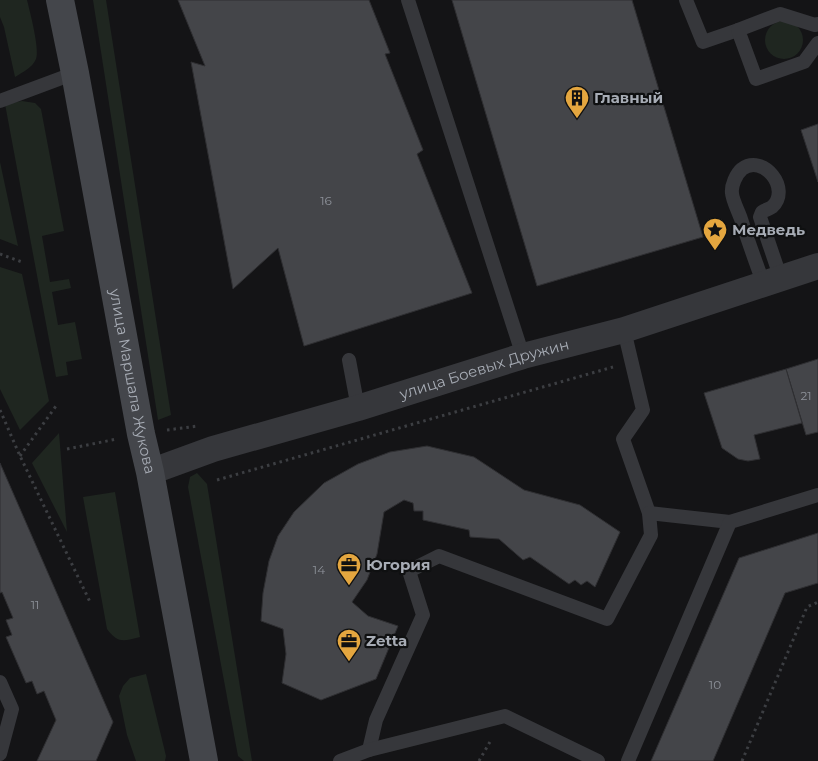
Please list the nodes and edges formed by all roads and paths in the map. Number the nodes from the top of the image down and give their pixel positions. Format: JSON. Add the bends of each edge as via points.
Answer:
{"nodes":[{"id":1,"x":60,"y":0,"type":"edge"},
{"id":2,"x":408,"y":0,"type":"edge"},
{"id":3,"x":686,"y":0,"type":"edge"},
{"id":4,"x":818,"y":24,"type":"edge"},
{"id":5,"x":738,"y":30,"type":"junction"},
{"id":6,"x":818,"y":42,"type":"edge"},
{"id":7,"x":75,"y":73,"type":"junction"},
{"id":8,"x":0,"y":101,"type":"edge"},
{"id":9,"x":0,"y":254,"type":"edge"},
{"id":10,"x":22,"y":262,"type":"dead end"},
{"id":11,"x":818,"y":266,"type":"edge"},
{"id":12,"x":772,"y":282,"type":"junction"},
{"id":13,"x":624,"y":330,"type":"junction"},
{"id":14,"x":523,"y":356,"type":"junction"},
{"id":15,"x":349,"y":360,"type":"dead end"},
{"id":16,"x":631,"y":362,"type":"junction"},
{"id":17,"x":56,"y":406,"type":"dead end"},
{"id":18,"x":358,"y":408,"type":"junction"},
{"id":19,"x":0,"y":410,"type":"edge"},
{"id":20,"x":20,"y":456,"type":"junction"},
{"id":21,"x":150,"y":472,"type":"junction"},
{"id":22,"x":218,"y":480,"type":"dead end"},
{"id":23,"x":818,"y":494,"type":"edge"},
{"id":24,"x":649,"y":513,"type":"junction"},
{"id":25,"x":730,"y":522,"type":"junction"},
{"id":26,"x":818,"y":602,"type":"edge"},
{"id":27,"x":91,"y":604,"type":"dead end"},
{"id":28,"x":0,"y":682,"type":"edge"},
{"id":29,"x":369,"y":750,"type":"junction"},
{"id":30,"x":0,"y":754,"type":"edge"},
{"id":31,"x":204,"y":761,"type":"edge"},
{"id":32,"x":340,"y":761,"type":"edge"},
{"id":33,"x":598,"y":761,"type":"edge"},
{"id":34,"x":628,"y":761,"type":"edge"},
{"id":35,"x":742,"y":761,"type":"edge"}],
"edges":[{"from":1,"to":7,"type":"street","name":"улица Маршала Жукова"},
{"from":2,"to":14,"type":"lane"},
{"from":3,"to":5,"type":"lane","via":[[703,42]]},
{"from":4,"to":5,"type":"lane","via":[[780,14]]},
{"from":5,"to":6,"type":"lane","via":[[756,79],[804,62]]},
{"from":7,"to":8,"type":"lane"},
{"from":7,"to":21,"type":"street","name":"улица Маршала Жукова"},
{"from":9,"to":10,"type":"path"},
{"from":11,"to":12,"type":"street","name":"улица Боевых Дружин"},
{"from":12,"to":12,"type":"lane","via":[[760,217],[776,202],[778,184],[772,174],[754,165],[743,168],[736,176],[732,194]]},
{"from":12,"to":13,"type":"street","name":"улица Боевых Дружин"},
{"from":13,"to":14,"type":"street","name":"улица Боевых Дружин"},
{"from":13,"to":16,"type":"lane"},
{"from":14,"to":18,"type":"street","name":"улица Боевых Дружин"},
{"from":15,"to":18,"type":"lane"},
{"from":16,"to":22,"type":"path"},
{"from":16,"to":24,"type":"lane","via":[[643,410],[623,439]]},
{"from":17,"to":20,"type":"path"},
{"from":18,"to":21,"type":"street","name":"улица Боевых Дружин","via":[[213,449]]},
{"from":19,"to":20,"type":"path"},
{"from":20,"to":27,"type":"path"},
{"from":21,"to":31,"type":"street","name":"улица Маршала Жукова"},
{"from":23,"to":25,"type":"lane"},
{"from":24,"to":25,"type":"lane"},
{"from":24,"to":29,"type":"lane","via":[[651,534],[607,619],[439,556],[409,571],[423,615],[376,720]]},
{"from":25,"to":34,"type":"lane"},
{"from":26,"to":35,"type":"path","via":[[807,607]]},
{"from":28,"to":30,"type":"lane","via":[[12,710]]},
{"from":29,"to":32,"type":"lane"},
{"from":29,"to":33,"type":"lane","via":[[505,716]]}]}
